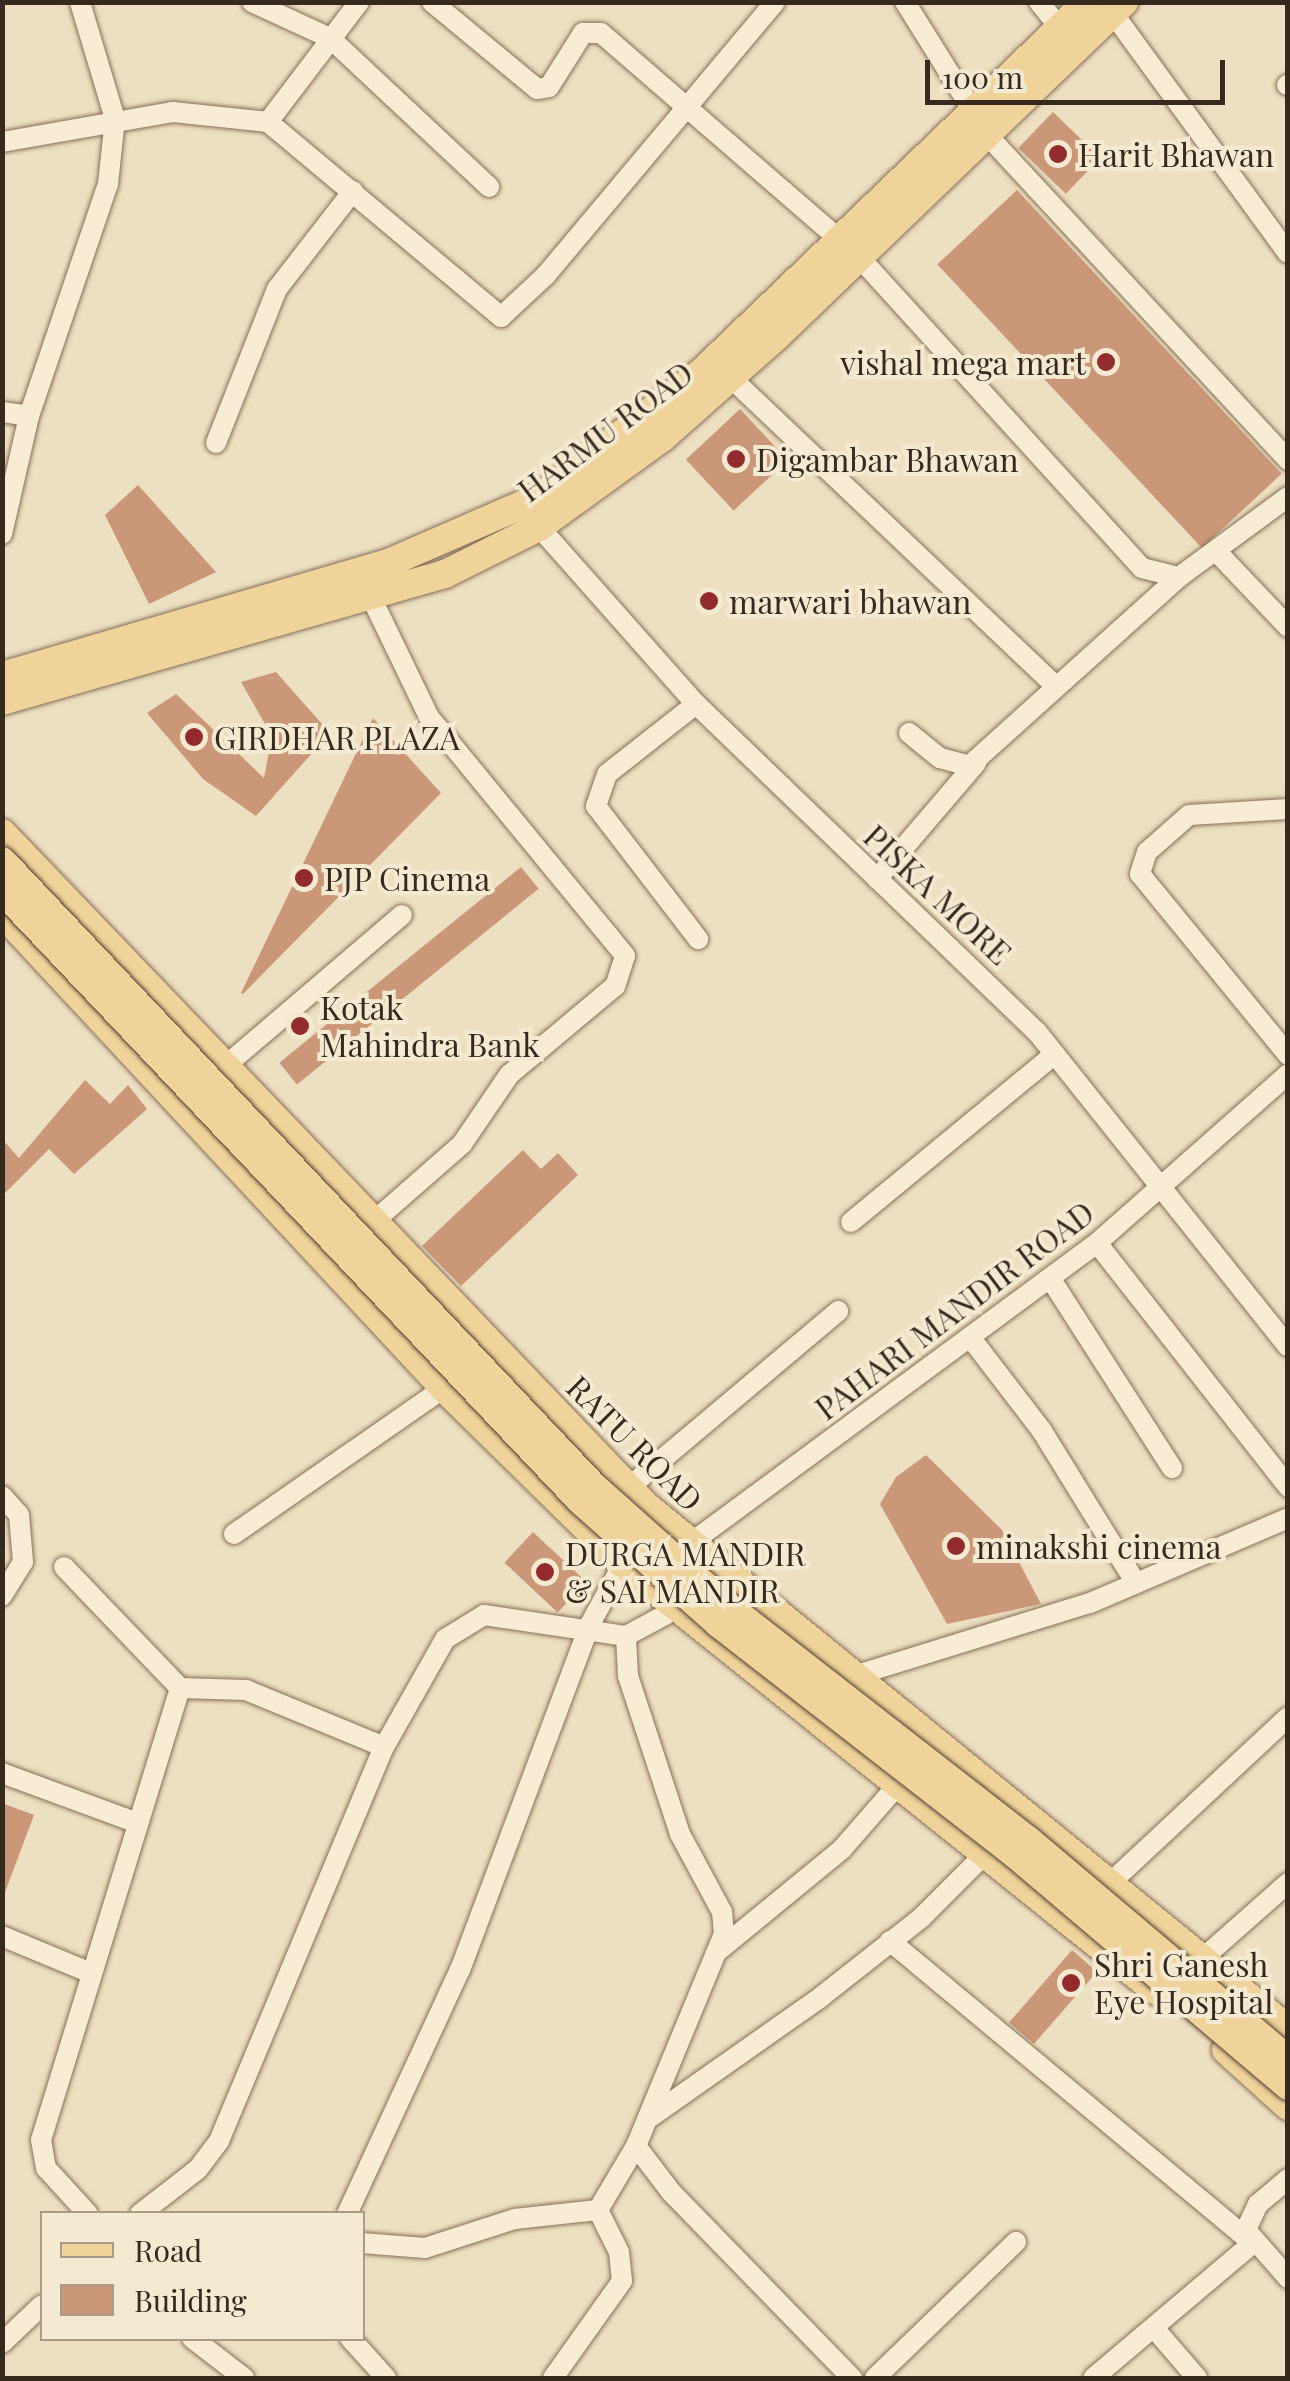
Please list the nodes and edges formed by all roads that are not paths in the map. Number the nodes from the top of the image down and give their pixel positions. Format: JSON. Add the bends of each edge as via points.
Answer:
{"nodes":[{"id":1,"x":80,"y":2,"type":"edge"},
{"id":2,"x":252,"y":2,"type":"edge"},
{"id":3,"x":359,"y":2,"type":"edge"},
{"id":4,"x":432,"y":2,"type":"edge"},
{"id":5,"x":775,"y":2,"type":"edge"},
{"id":6,"x":905,"y":2,"type":"edge"},
{"id":7,"x":1039,"y":2,"type":"edge"},
{"id":8,"x":1107,"y":6,"type":"edge"},
{"id":9,"x":1060,"y":28,"type":"junction"},
{"id":10,"x":330,"y":38,"type":"junction"},
{"id":11,"x":685,"y":104,"type":"junction"},
{"id":12,"x":115,"y":120,"type":"junction"},
{"id":13,"x":268,"y":122,"type":"junction"},
{"id":14,"x":982,"y":125,"type":"junction"},
{"id":15,"x":2,"y":142,"type":"edge"},
{"id":16,"x":489,"y":187,"type":"dead end"},
{"id":17,"x":353,"y":191,"type":"junction"},
{"id":18,"x":850,"y":249,"type":"junction"},
{"id":19,"x":1288,"y":253,"type":"edge"},
{"id":20,"x":731,"y":378,"type":"junction"},
{"id":21,"x":2,"y":412,"type":"edge"},
{"id":22,"x":30,"y":416,"type":"junction"},
{"id":23,"x":216,"y":443,"type":"dead end"},
{"id":24,"x":1288,"y":460,"type":"edge"},
{"id":25,"x":1288,"y":497,"type":"edge"},
{"id":26,"x":531,"y":516,"type":"junction"},
{"id":27,"x":2,"y":534,"type":"edge"},
{"id":28,"x":1216,"y":551,"type":"junction"},
{"id":29,"x":1178,"y":577,"type":"junction"},
{"id":30,"x":371,"y":597,"type":"junction"},
{"id":31,"x":1288,"y":628,"type":"edge"},
{"id":32,"x":2,"y":676,"type":"edge"},
{"id":33,"x":1056,"y":686,"type":"junction"},
{"id":34,"x":2,"y":702,"type":"edge"},
{"id":35,"x":696,"y":704,"type":"junction"},
{"id":36,"x":909,"y":734,"type":"dead end"},
{"id":37,"x":979,"y":759,"type":"junction"},
{"id":38,"x":1288,"y":808,"type":"edge"},
{"id":39,"x":2,"y":833,"type":"edge"},
{"id":40,"x":2,"y":861,"type":"edge"},
{"id":41,"x":877,"y":879,"type":"junction"},
{"id":42,"x":2,"y":890,"type":"edge"},
{"id":43,"x":2,"y":913,"type":"edge"},
{"id":44,"x":402,"y":914,"type":"dead end"},
{"id":45,"x":698,"y":939,"type":"dead end"},
{"id":46,"x":1056,"y":1054,"type":"junction"},
{"id":47,"x":1288,"y":1055,"type":"edge"},
{"id":48,"x":224,"y":1067,"type":"junction"},
{"id":49,"x":1288,"y":1074,"type":"edge"},
{"id":50,"x":1164,"y":1188,"type":"junction"},
{"id":51,"x":374,"y":1221,"type":"junction"},
{"id":52,"x":851,"y":1222,"type":"dead end"},
{"id":53,"x":1097,"y":1243,"type":"junction"},
{"id":54,"x":1050,"y":1278,"type":"junction"},
{"id":55,"x":838,"y":1311,"type":"dead end"},
{"id":56,"x":970,"y":1336,"type":"junction"},
{"id":57,"x":1288,"y":1346,"type":"edge"},
{"id":58,"x":444,"y":1388,"type":"junction"},
{"id":59,"x":1172,"y":1468,"type":"dead end"},
{"id":60,"x":628,"y":1486,"type":"junction"},
{"id":61,"x":1288,"y":1488,"type":"edge"},
{"id":62,"x":2,"y":1496,"type":"edge"},
{"id":63,"x":1288,"y":1518,"type":"edge"},
{"id":64,"x":589,"y":1529,"type":"junction"},
{"id":65,"x":234,"y":1534,"type":"dead end"},
{"id":66,"x":687,"y":1544,"type":"junction"},
{"id":67,"x":623,"y":1564,"type":"junction"},
{"id":68,"x":64,"y":1566,"type":"dead end"},
{"id":69,"x":1136,"y":1583,"type":"junction"},
{"id":70,"x":648,"y":1584,"type":"junction"},
{"id":71,"x":2,"y":1596,"type":"edge"},
{"id":72,"x":678,"y":1608,"type":"junction"},
{"id":73,"x":589,"y":1626,"type":"junction"},
{"id":74,"x":626,"y":1636,"type":"junction"},
{"id":75,"x":847,"y":1678,"type":"junction"},
{"id":76,"x":180,"y":1688,"type":"junction"},
{"id":77,"x":794,"y":1704,"type":"junction"},
{"id":78,"x":1288,"y":1717,"type":"edge"},
{"id":79,"x":384,"y":1747,"type":"junction"},
{"id":80,"x":2,"y":1772,"type":"edge"},
{"id":81,"x":897,"y":1786,"type":"junction"},
{"id":82,"x":138,"y":1824,"type":"junction"},
{"id":83,"x":984,"y":1855,"type":"junction"},
{"id":84,"x":1288,"y":1883,"type":"edge"},
{"id":85,"x":1108,"y":1885,"type":"junction"},
{"id":86,"x":2,"y":1936,"type":"edge"},
{"id":87,"x":890,"y":1941,"type":"junction"},
{"id":88,"x":717,"y":1953,"type":"junction"},
{"id":89,"x":1202,"y":1959,"type":"junction"},
{"id":90,"x":91,"y":1973,"type":"junction"},
{"id":91,"x":1288,"y":2029,"type":"edge"},
{"id":92,"x":1288,"y":2060,"type":"edge"},
{"id":93,"x":1288,"y":2086,"type":"edge"},
{"id":94,"x":1288,"y":2106,"type":"edge"},
{"id":95,"x":647,"y":2119,"type":"junction"},
{"id":96,"x":636,"y":2146,"type":"junction"},
{"id":97,"x":1288,"y":2180,"type":"edge"},
{"id":98,"x":598,"y":2210,"type":"junction"},
{"id":99,"x":85,"y":2211,"type":"edge"},
{"id":100,"x":148,"y":2211,"type":"edge"},
{"id":101,"x":348,"y":2211,"type":"edge"},
{"id":102,"x":1016,"y":2242,"type":"dead end"},
{"id":103,"x":365,"y":2243,"type":"edge"},
{"id":104,"x":1254,"y":2243,"type":"junction"},
{"id":105,"x":1288,"y":2278,"type":"edge"},
{"id":106,"x":40,"y":2306,"type":"edge"},
{"id":107,"x":1154,"y":2328,"type":"junction"},
{"id":108,"x":196,"y":2341,"type":"edge"},
{"id":109,"x":353,"y":2341,"type":"edge"},
{"id":110,"x":2,"y":2343,"type":"edge"},
{"id":111,"x":244,"y":2378,"type":"edge"},
{"id":112,"x":386,"y":2378,"type":"edge"},
{"id":113,"x":552,"y":2378,"type":"edge"},
{"id":114,"x":851,"y":2378,"type":"edge"},
{"id":115,"x":875,"y":2378,"type":"edge"},
{"id":116,"x":1093,"y":2378,"type":"edge"},
{"id":117,"x":1197,"y":2378,"type":"edge"}],
"edges":[{"from":1,"to":12,"type":"street"},
{"from":2,"to":10,"type":"street"},
{"from":3,"to":10,"type":"street"},
{"from":4,"to":11,"type":"street","via":[[536,88],[549,86],[591,30]]},
{"from":5,"to":11,"type":"street"},
{"from":6,"to":14,"type":"street"},
{"from":7,"to":9,"type":"street"},
{"from":8,"to":9,"type":"main road","name":"HARMU ROAD"},
{"from":8,"to":14,"type":"main road","name":"HARMU ROAD"},
{"from":8,"to":19,"type":"street"},
{"from":9,"to":14,"type":"main road","name":"HARMU ROAD"},
{"from":10,"to":13,"type":"street"},
{"from":10,"to":16,"type":"street"},
{"from":11,"to":17,"type":"street","via":[[546,275],[501,317]]},
{"from":11,"to":18,"type":"street"},
{"from":12,"to":13,"type":"street","via":[[225,112]]},
{"from":12,"to":15,"type":"street"},
{"from":12,"to":22,"type":"street","via":[[108,184]]},
{"from":13,"to":17,"type":"street"},
{"from":14,"to":18,"type":"main road","name":"HARMU ROAD"},
{"from":14,"to":24,"type":"street"},
{"from":17,"to":23,"type":"street","via":[[277,289]]},
{"from":18,"to":20,"type":"main road","name":"HARMU ROAD"},
{"from":18,"to":26,"type":"main road","name":"HARMU ROAD"},
{"from":18,"to":29,"type":"street","via":[[1120,548],[1154,575]]},
{"from":20,"to":26,"type":"main road","name":"HARMU ROAD"},
{"from":20,"to":33,"type":"street"},
{"from":21,"to":22,"type":"street"},
{"from":22,"to":27,"type":"street"},
{"from":25,"to":28,"type":"street"},
{"from":26,"to":30,"type":"main road","name":"HARMU ROAD","via":[[445,574]]},
{"from":26,"to":32,"type":"main road","name":"HARMU ROAD"},
{"from":26,"to":35,"type":"street","name":"PISKA MORE"},
{"from":28,"to":29,"type":"street"},
{"from":28,"to":31,"type":"street"},
{"from":29,"to":33,"type":"street"},
{"from":30,"to":34,"type":"main road","name":"HARMU ROAD"},
{"from":30,"to":51,"type":"street","via":[[429,717],[625,956],[615,986],[509,1075],[462,1144]]},
{"from":33,"to":37,"type":"street"},
{"from":35,"to":41,"type":"street","name":"PISKA MORE"},
{"from":35,"to":45,"type":"street","via":[[607,774],[596,806]]},
{"from":36,"to":37,"type":"street","via":[[958,767]]},
{"from":37,"to":41,"type":"street"},
{"from":38,"to":47,"type":"street","via":[[1188,815],[1146,852],[1140,874]]},
{"from":39,"to":48,"type":"main road","name":"RATU ROAD"},
{"from":40,"to":92,"type":"main road","bridge":true,"via":[[593,1486],[731,1609],[1028,1840]]},
{"from":41,"to":46,"type":"street","name":"PISKA MORE"},
{"from":42,"to":93,"type":"main road","bridge":true,"via":[[580,1500],[718,1623],[1031,1867]]},
{"from":43,"to":58,"type":"main road"},
{"from":44,"to":48,"type":"street"},
{"from":46,"to":50,"type":"street","name":"PISKA MORE"},
{"from":46,"to":52,"type":"street"},
{"from":48,"to":51,"type":"main road","name":"RATU ROAD"},
{"from":49,"to":50,"type":"street","name":"PAHARI MANDIR ROAD"},
{"from":50,"to":53,"type":"street","name":"PAHARI MANDIR ROAD"},
{"from":50,"to":57,"type":"street","name":"PISKA MORE"},
{"from":51,"to":60,"type":"main road","name":"RATU ROAD"},
{"from":53,"to":54,"type":"street","name":"PAHARI MANDIR ROAD"},
{"from":53,"to":61,"type":"street"},
{"from":54,"to":56,"type":"street","name":"PAHARI MANDIR ROAD"},
{"from":54,"to":59,"type":"street"},
{"from":55,"to":60,"type":"street"},
{"from":56,"to":66,"type":"street","name":"PAHARI MANDIR ROAD"},
{"from":56,"to":69,"type":"street","via":[[1042,1431]]},
{"from":58,"to":64,"type":"main road"},
{"from":58,"to":65,"type":"street"},
{"from":60,"to":64,"type":"street"},
{"from":60,"to":66,"type":"main road","name":"RATU ROAD"},
{"from":62,"to":71,"type":"street","via":[[19,1516],[23,1562]]},
{"from":63,"to":69,"type":"street"},
{"from":64,"to":67,"type":"main road"},
{"from":66,"to":70,"type":"street","name":"PAHARI MANDIR ROAD"},
{"from":66,"to":75,"type":"main road","name":"RATU ROAD"},
{"from":67,"to":70,"type":"main road"},
{"from":67,"to":73,"type":"street"},
{"from":68,"to":76,"type":"street"},
{"from":69,"to":75,"type":"street"},
{"from":70,"to":72,"type":"main road"},
{"from":72,"to":74,"type":"street"},
{"from":72,"to":77,"type":"main road"},
{"from":73,"to":74,"type":"street"},
{"from":73,"to":79,"type":"street","via":[[484,1615],[465,1620],[424,1667]]},
{"from":73,"to":101,"type":"street","via":[[460,1970]]},
{"from":74,"to":88,"type":"street","via":[[628,1676],[680,1834],[722,1912]]},
{"from":75,"to":77,"type":"street"},
{"from":75,"to":85,"type":"main road","name":"RATU ROAD"},
{"from":76,"to":79,"type":"street","via":[[246,1690]]},
{"from":76,"to":82,"type":"street"},
{"from":77,"to":81,"type":"main road"},
{"from":78,"to":85,"type":"street"},
{"from":79,"to":100,"type":"street","via":[[219,2141]]},
{"from":80,"to":82,"type":"street"},
{"from":81,"to":83,"type":"main road"},
{"from":81,"to":88,"type":"street","via":[[842,1849]]},
{"from":82,"to":90,"type":"street"},
{"from":83,"to":87,"type":"street"},
{"from":83,"to":94,"type":"main road"},
{"from":84,"to":89,"type":"street"},
{"from":85,"to":89,"type":"main road","name":"RATU ROAD"},
{"from":86,"to":90,"type":"street"},
{"from":87,"to":95,"type":"street"},
{"from":87,"to":104,"type":"street"},
{"from":88,"to":95,"type":"street"},
{"from":89,"to":91,"type":"main road","name":"RATU ROAD"},
{"from":90,"to":99,"type":"street","via":[[41,2140],[46,2168]]},
{"from":95,"to":96,"type":"street"},
{"from":96,"to":98,"type":"street"},
{"from":96,"to":114,"type":"street","via":[[671,2192]]},
{"from":97,"to":104,"type":"street","via":[[1248,2218]]},
{"from":98,"to":103,"type":"street","via":[[515,2219],[425,2248]]},
{"from":98,"to":113,"type":"street","via":[[619,2252],[622,2281]]},
{"from":102,"to":115,"type":"street"},
{"from":104,"to":105,"type":"street"},
{"from":104,"to":107,"type":"street"},
{"from":106,"to":110,"type":"street"},
{"from":107,"to":116,"type":"street"},
{"from":107,"to":117,"type":"street"},
{"from":108,"to":111,"type":"street"},
{"from":109,"to":112,"type":"street"}]}
